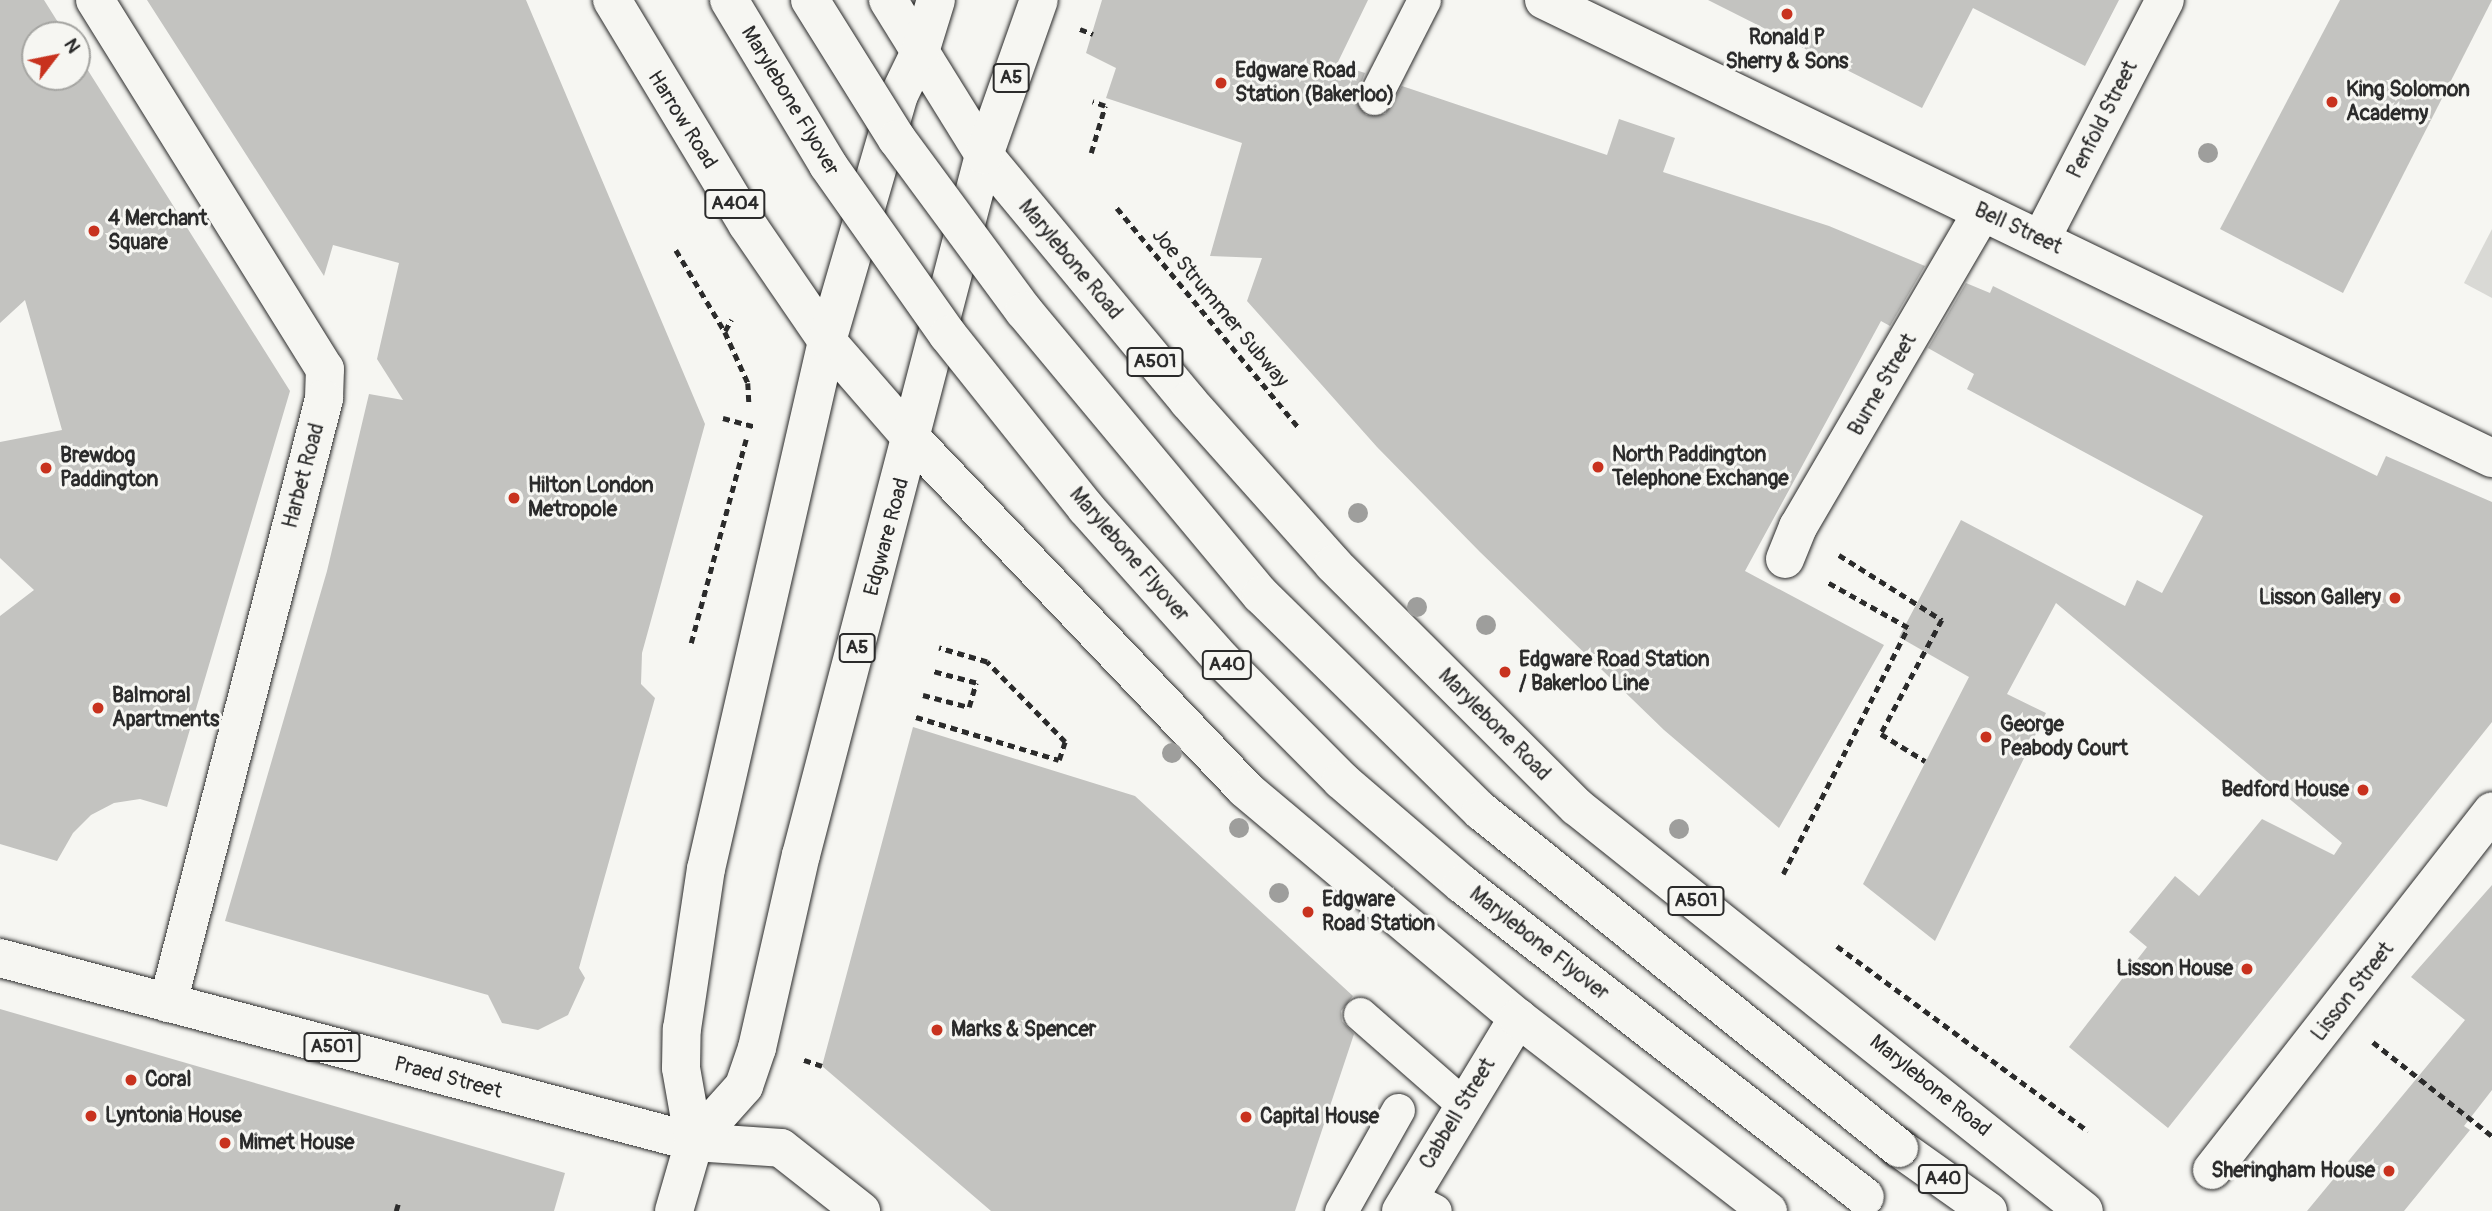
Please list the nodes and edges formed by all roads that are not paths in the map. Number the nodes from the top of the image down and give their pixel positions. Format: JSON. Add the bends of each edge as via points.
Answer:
{"nodes":[{"id":1,"x":95,"y":0,"type":"edge"},
{"id":2,"x":612,"y":0,"type":"edge"},
{"id":3,"x":729,"y":0,"type":"edge"},
{"id":4,"x":810,"y":0,"type":"edge"},
{"id":5,"x":888,"y":0,"type":"edge"},
{"id":6,"x":936,"y":0,"type":"edge"},
{"id":7,"x":1039,"y":0,"type":"edge"},
{"id":8,"x":1424,"y":0,"type":"edge"},
{"id":9,"x":2165,"y":0,"type":"edge"},
{"id":10,"x":1553,"y":2,"type":"edge"},
{"id":11,"x":920,"y":52,"type":"junction"},
{"id":12,"x":1374,"y":98,"type":"dead end"},
{"id":13,"x":984,"y":155,"type":"junction"},
{"id":14,"x":1982,"y":212,"type":"junction"},
{"id":15,"x":2041,"y":239,"type":"junction"},
{"id":16,"x":827,"y":341,"type":"junction"},
{"id":17,"x":913,"y":440,"type":"junction"},
{"id":18,"x":2492,"y":458,"type":"edge"},
{"id":19,"x":1791,"y":543,"type":"road end"},
{"id":20,"x":2492,"y":812,"type":"edge"},
{"id":21,"x":0,"y":958,"type":"edge"},
{"id":22,"x":167,"y":1003,"type":"junction"},
{"id":23,"x":1360,"y":1014,"type":"dead end"},
{"id":24,"x":1518,"y":1018,"type":"junction"},
{"id":25,"x":1464,"y":1105,"type":"junction"},
{"id":26,"x":1398,"y":1110,"type":"dead end"},
{"id":27,"x":694,"y":1142,"type":"junction"},
{"id":28,"x":2212,"y":1170,"type":"dead end"},
{"id":29,"x":1874,"y":1204,"type":"edge"},
{"id":30,"x":1414,"y":1206,"type":"edge"},
{"id":31,"x":674,"y":1211,"type":"edge"},
{"id":32,"x":862,"y":1211,"type":"edge"},
{"id":33,"x":1341,"y":1211,"type":"edge"},
{"id":34,"x":1768,"y":1211,"type":"edge"},
{"id":35,"x":1988,"y":1211,"type":"edge"},
{"id":36,"x":2084,"y":1211,"type":"edge"}],
"edges":[{"from":1,"to":22,"type":"main road","name":"Harbet Road","via":[[325,369],[324,399]]},
{"from":2,"to":16,"type":"main road","name":"Harrow Road","number":"A404","via":[[747,224]]},
{"from":3,"to":29,"type":"main road","name":"Marylebone Flyover","number":"A40","bridge":true,"via":[[828,165],[948,335],[1086,508],[1223,661],[1341,780],[1462,884]]},
{"from":4,"to":35,"type":"main road","number":"A40","bridge":true,"via":[[897,139],[1024,311],[1261,595],[1481,811],[1899,1148]]},
{"from":5,"to":11,"type":"main road"},
{"from":6,"to":11,"type":"main road","name":"Edgware Road","number":"A5"},
{"from":7,"to":13,"type":"main road","name":"Edgware Road","number":"A5"},
{"from":8,"to":12,"type":"lane"},
{"from":9,"to":15,"type":"main road","name":"Penfold Street"},
{"from":10,"to":14,"type":"main road","name":"Bell Street"},
{"from":11,"to":13,"type":"main road"},
{"from":11,"to":16,"type":"main road","name":"Edgware Road","number":"A5","via":[[899,95]]},
{"from":13,"to":17,"type":"main road","name":"Edgware Road","number":"A5"},
{"from":13,"to":36,"type":"main road","name":"Marylebone Road","number":"A501","via":[[1188,401],[1333,564],[1577,807]]},
{"from":14,"to":15,"type":"main road","name":"Bell Street"},
{"from":14,"to":19,"type":"main road","name":"Burne Street"},
{"from":15,"to":18,"type":"main road","name":"Bell Street"},
{"from":16,"to":17,"type":"main road"},
{"from":16,"to":27,"type":"main road","name":"Edgware Road","number":"A5","via":[[706,869],[682,1029],[681,1068]]},
{"from":17,"to":24,"type":"main road","via":[[1245,789]]},
{"from":17,"to":27,"type":"main road","name":"Edgware Road","number":"A5","via":[[801,855],[758,1048],[744,1086]]},
{"from":20,"to":28,"type":"main road","name":"Lisson Street"},
{"from":21,"to":22,"type":"main road","name":"Praed Street","number":"A501"},
{"from":22,"to":27,"type":"main road","name":"Praed Street","number":"A501"},
{"from":23,"to":25,"type":"lane"},
{"from":24,"to":25,"type":"main road","name":"Cabbell Street"},
{"from":24,"to":34,"type":"main road"},
{"from":25,"to":30,"type":"main road","name":"Cabbell Street"},
{"from":26,"to":33,"type":"lane"},
{"from":27,"to":31,"type":"main road","name":"Edgware Road","number":"A5"},
{"from":27,"to":32,"type":"main road","number":"A501","via":[[781,1147]]}]}
